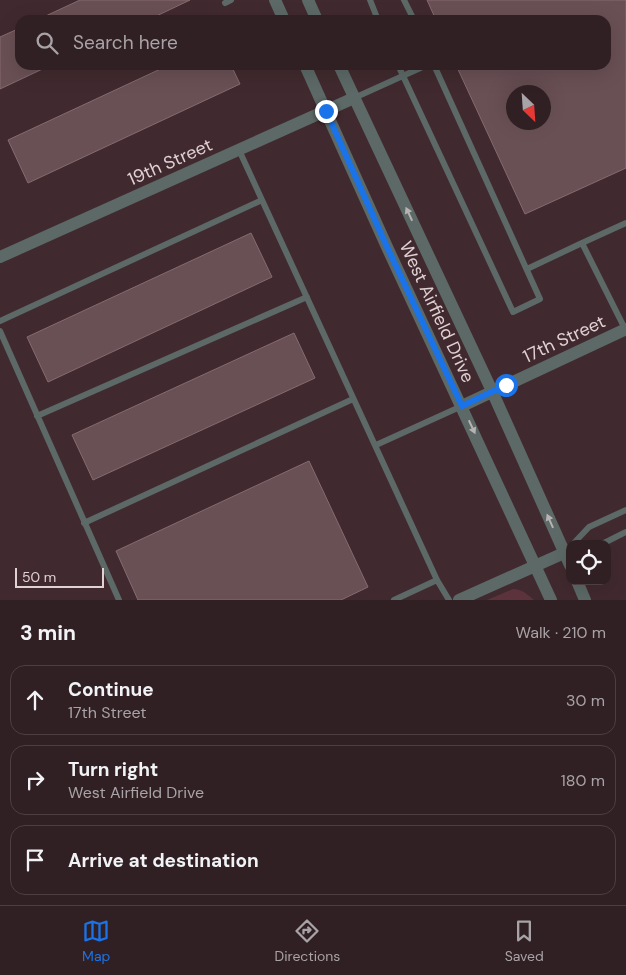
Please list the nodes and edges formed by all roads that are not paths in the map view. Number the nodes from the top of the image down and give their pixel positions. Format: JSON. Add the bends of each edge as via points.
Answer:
{"nodes":[{"id":1,"x":275,"y":0,"type":"edge"},
{"id":2,"x":308,"y":0,"type":"edge"},
{"id":3,"x":370,"y":0,"type":"edge"},
{"id":4,"x":404,"y":0,"type":"edge"},
{"id":5,"x":282,"y":15,"type":"edge"},
{"id":6,"x":315,"y":15,"type":"edge"},
{"id":7,"x":376,"y":15,"type":"edge"},
{"id":8,"x":412,"y":15,"type":"edge"},
{"id":9,"x":307,"y":70,"type":"edge"},
{"id":10,"x":340,"y":70,"type":"edge"},
{"id":11,"x":400,"y":70,"type":"edge"},
{"id":12,"x":416,"y":70,"type":"edge"},
{"id":13,"x":436,"y":70,"type":"edge"},
{"id":14,"x":402,"y":76,"type":"junction"},
{"id":15,"x":354,"y":98,"type":"junction"},
{"id":16,"x":326,"y":111,"type":"junction"},
{"id":17,"x":239,"y":150,"type":"junction"},
{"id":18,"x":262,"y":200,"type":"junction"},
{"id":19,"x":626,"y":223,"type":"edge"},
{"id":20,"x":582,"y":243,"type":"junction"},
{"id":21,"x":0,"y":257,"type":"edge"},
{"id":22,"x":527,"y":269,"type":"junction"},
{"id":23,"x":307,"y":297,"type":"junction"},
{"id":24,"x":0,"y":321,"type":"edge"},
{"id":25,"x":626,"y":329,"type":"edge"},
{"id":26,"x":0,"y":331,"type":"edge"},
{"id":27,"x":492,"y":392,"type":"junction"},
{"id":28,"x":353,"y":399,"type":"junction"},
{"id":29,"x":462,"y":406,"type":"junction"},
{"id":30,"x":38,"y":416,"type":"junction"},
{"id":31,"x":376,"y":445,"type":"junction"},
{"id":32,"x":626,"y":510,"type":"edge"},
{"id":33,"x":84,"y":523,"type":"junction"},
{"id":34,"x":626,"y":532,"type":"edge"},
{"id":35,"x":577,"y":540,"type":"edge"},
{"id":36,"x":610,"y":540,"type":"edge"},
{"id":37,"x":566,"y":543,"type":"edge"},
{"id":38,"x":566,"y":551,"type":"edge"},
{"id":39,"x":536,"y":566,"type":"junction"},
{"id":40,"x":438,"y":580,"type":"junction"},
{"id":41,"x":579,"y":585,"type":"edge"},
{"id":42,"x":119,"y":600,"type":"edge"},
{"id":43,"x":394,"y":600,"type":"edge"},
{"id":44,"x":450,"y":600,"type":"edge"},
{"id":45,"x":459,"y":600,"type":"edge"},
{"id":46,"x":551,"y":600,"type":"edge"},
{"id":47,"x":585,"y":600,"type":"edge"}],
"edges":[{"from":1,"to":5,"type":"street"},
{"from":2,"to":6,"type":"street"},
{"from":3,"to":7,"type":"lane"},
{"from":4,"to":8,"type":"lane"},
{"from":9,"to":16,"type":"street","name":"West Airfield Drive"},
{"from":10,"to":15,"type":"street","name":"West Airfield Drive"},
{"from":11,"to":14,"type":"lane"},
{"from":12,"to":14,"type":"lane"},
{"from":13,"to":22,"type":"lane"},
{"from":14,"to":15,"type":"lane"},
{"from":14,"to":22,"type":"lane","via":[[513,312],[540,299]]},
{"from":15,"to":16,"type":"street","name":"19th Street"},
{"from":27,"to":15,"type":"street","name":"West Airfield Drive","one_way":true},
{"from":16,"to":17,"type":"street","name":"19th Street"},
{"from":16,"to":29,"type":"street","name":"West Airfield Drive"},
{"from":17,"to":18,"type":"lane"},
{"from":17,"to":21,"type":"street","name":"19th Street"},
{"from":18,"to":23,"type":"lane"},
{"from":18,"to":24,"type":"lane"},
{"from":19,"to":20,"type":"lane"},
{"from":20,"to":22,"type":"lane"},
{"from":20,"to":25,"type":"lane"},
{"from":23,"to":28,"type":"lane"},
{"from":23,"to":30,"type":"lane"},
{"from":25,"to":27,"type":"street","name":"17th Street"},
{"from":26,"to":30,"type":"lane"},
{"from":27,"to":29,"type":"street","name":"17th Street"},
{"from":37,"to":27,"type":"street","name":"West Airfield Drive","one_way":true},
{"from":28,"to":31,"type":"lane"},
{"from":28,"to":33,"type":"lane"},
{"from":29,"to":31,"type":"lane"},
{"from":29,"to":39,"type":"street","name":"West Airfield Drive","one_way":true},
{"from":30,"to":33,"type":"lane"},
{"from":31,"to":40,"type":"lane"},
{"from":32,"to":35,"type":"lane","via":[[589,527]]},
{"from":33,"to":42,"type":"lane"},
{"from":34,"to":36,"type":"lane"},
{"from":38,"to":39,"type":"street"},
{"from":39,"to":45,"type":"street"},
{"from":39,"to":46,"type":"street","name":"West Airfield Drive"},
{"from":40,"to":43,"type":"lane"},
{"from":40,"to":44,"type":"lane"},
{"from":41,"to":47,"type":"street"}]}
